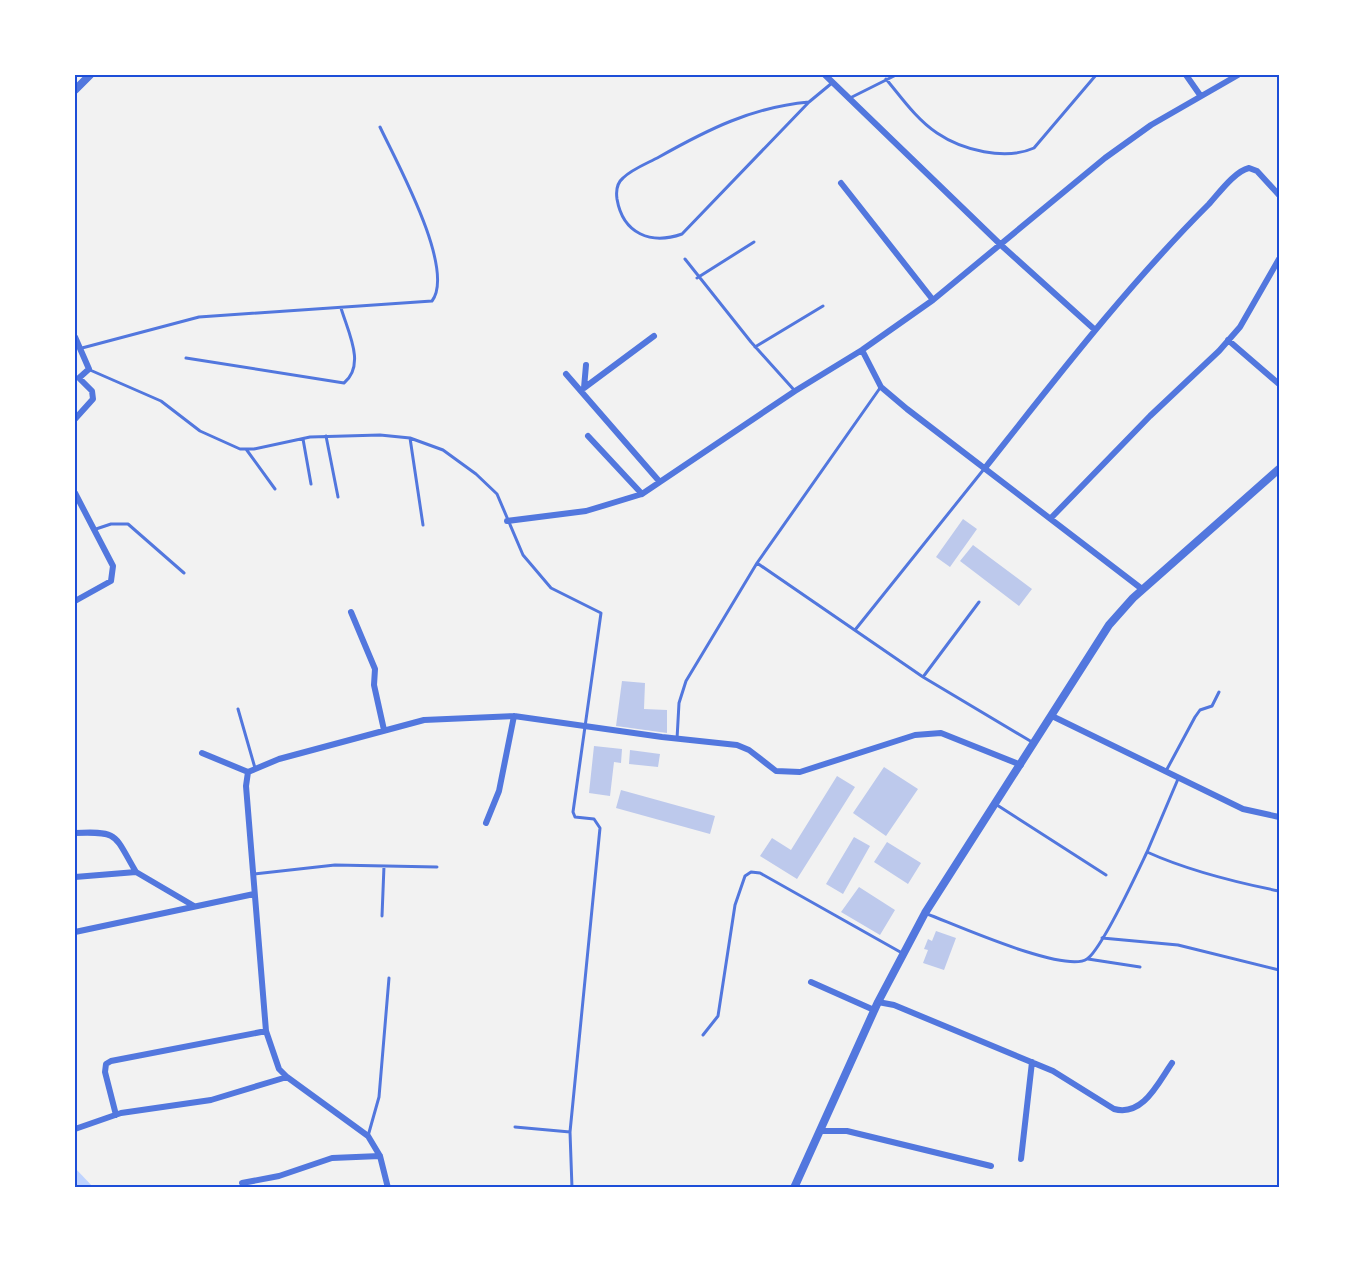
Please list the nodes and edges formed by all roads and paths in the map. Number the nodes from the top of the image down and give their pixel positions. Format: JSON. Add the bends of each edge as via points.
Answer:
{"nodes":[{"id":1,"x":90,"y":75,"type":"edge"},
{"id":2,"x":825,"y":75,"type":"edge"},
{"id":3,"x":896,"y":75,"type":"edge"},
{"id":4,"x":1096,"y":75,"type":"edge"},
{"id":5,"x":1185,"y":75,"type":"edge"},
{"id":6,"x":1238,"y":75,"type":"edge"},
{"id":7,"x":886,"y":79,"type":"junction"},
{"id":8,"x":832,"y":83,"type":"junction"},
{"id":9,"x":75,"y":90,"type":"edge"},
{"id":10,"x":1200,"y":96,"type":"junction"},
{"id":11,"x":849,"y":99,"type":"junction"},
{"id":12,"x":809,"y":102,"type":"junction"},
{"id":13,"x":380,"y":127,"type":"dead end"},
{"id":14,"x":841,"y":183,"type":"dead end"},
{"id":15,"x":1279,"y":195,"type":"edge"},
{"id":16,"x":754,"y":242,"type":"dead end"},
{"id":17,"x":1002,"y":246,"type":"junction"},
{"id":18,"x":685,"y":259,"type":"dead end"},
{"id":19,"x":1279,"y":259,"type":"edge"},
{"id":20,"x":697,"y":278,"type":"junction"},
{"id":21,"x":933,"y":300,"type":"junction"},
{"id":22,"x":823,"y":306,"type":"dead end"},
{"id":23,"x":341,"y":308,"type":"junction"},
{"id":24,"x":1094,"y":329,"type":"junction"},
{"id":25,"x":654,"y":336,"type":"dead end"},
{"id":26,"x":75,"y":337,"type":"edge"},
{"id":27,"x":1228,"y":340,"type":"junction"},
{"id":28,"x":755,"y":346,"type":"junction"},
{"id":29,"x":80,"y":348,"type":"junction"},
{"id":30,"x":862,"y":350,"type":"junction"},
{"id":31,"x":186,"y":358,"type":"dead end"},
{"id":32,"x":586,"y":365,"type":"dead end"},
{"id":33,"x":89,"y":369,"type":"junction"},
{"id":34,"x":566,"y":374,"type":"dead end"},
{"id":35,"x":77,"y":379,"type":"edge"},
{"id":36,"x":1279,"y":384,"type":"edge"},
{"id":37,"x":881,"y":387,"type":"junction"},
{"id":38,"x":795,"y":391,"type":"junction"},
{"id":39,"x":584,"y":392,"type":"junction"},
{"id":40,"x":75,"y":419,"type":"edge"},
{"id":41,"x":326,"y":436,"type":"junction"},
{"id":42,"x":588,"y":436,"type":"dead end"},
{"id":43,"x":303,"y":438,"type":"junction"},
{"id":44,"x":410,"y":438,"type":"junction"},
{"id":45,"x":245,"y":448,"type":"junction"},
{"id":46,"x":985,"y":468,"type":"junction"},
{"id":47,"x":1279,"y":469,"type":"edge"},
{"id":48,"x":659,"y":481,"type":"junction"},
{"id":49,"x":311,"y":484,"type":"dead end"},
{"id":50,"x":275,"y":489,"type":"dead end"},
{"id":51,"x":75,"y":493,"type":"edge"},
{"id":52,"x":642,"y":494,"type":"junction"},
{"id":53,"x":338,"y":497,"type":"dead end"},
{"id":54,"x":1051,"y":518,"type":"junction"},
{"id":55,"x":507,"y":521,"type":"junction"},
{"id":56,"x":423,"y":525,"type":"dead end"},
{"id":57,"x":94,"y":530,"type":"junction"},
{"id":58,"x":757,"y":563,"type":"junction"},
{"id":59,"x":184,"y":573,"type":"dead end"},
{"id":60,"x":1142,"y":590,"type":"junction"},
{"id":61,"x":75,"y":601,"type":"edge"},
{"id":62,"x":979,"y":602,"type":"dead end"},
{"id":63,"x":351,"y":612,"type":"dead end"},
{"id":64,"x":854,"y":631,"type":"junction"},
{"id":65,"x":923,"y":676,"type":"junction"},
{"id":66,"x":1219,"y":692,"type":"dead end"},
{"id":67,"x":238,"y":709,"type":"dead end"},
{"id":68,"x":514,"y":716,"type":"junction"},
{"id":69,"x":1052,"y":716,"type":"junction"},
{"id":70,"x":585,"y":726,"type":"junction"},
{"id":71,"x":384,"y":730,"type":"junction"},
{"id":72,"x":677,"y":739,"type":"junction"},
{"id":73,"x":1034,"y":744,"type":"junction"},
{"id":74,"x":202,"y":753,"type":"dead end"},
{"id":75,"x":1021,"y":765,"type":"junction"},
{"id":76,"x":252,"y":770,"type":"junction"},
{"id":77,"x":1166,"y":771,"type":"junction"},
{"id":78,"x":1179,"y":777,"type":"junction"},
{"id":79,"x":996,"y":804,"type":"junction"},
{"id":80,"x":1279,"y":817,"type":"edge"},
{"id":81,"x":486,"y":823,"type":"dead end"},
{"id":82,"x":75,"y":833,"type":"edge"},
{"id":83,"x":1147,"y":852,"type":"junction"},
{"id":84,"x":384,"y":866,"type":"junction"},
{"id":85,"x":437,"y":867,"type":"dead end"},
{"id":86,"x":136,"y":872,"type":"junction"},
{"id":87,"x":253,"y":875,"type":"junction"},
{"id":88,"x":1106,"y":875,"type":"dead end"},
{"id":89,"x":75,"y":877,"type":"edge"},
{"id":90,"x":1279,"y":891,"type":"edge"},
{"id":91,"x":254,"y":894,"type":"junction"},
{"id":92,"x":194,"y":906,"type":"junction"},
{"id":93,"x":925,"y":913,"type":"junction"},
{"id":94,"x":382,"y":916,"type":"dead end"},
{"id":95,"x":75,"y":932,"type":"edge"},
{"id":96,"x":1102,"y":938,"type":"junction"},
{"id":97,"x":904,"y":954,"type":"junction"},
{"id":98,"x":1088,"y":959,"type":"junction"},
{"id":99,"x":1140,"y":967,"type":"dead end"},
{"id":100,"x":1279,"y":970,"type":"edge"},
{"id":101,"x":390,"y":978,"type":"dead end"},
{"id":102,"x":811,"y":982,"type":"dead end"},
{"id":103,"x":876,"y":1006,"type":"junction"},
{"id":104,"x":266,"y":1030,"type":"junction"},
{"id":105,"x":703,"y":1035,"type":"dead end"},
{"id":106,"x":1032,"y":1062,"type":"junction"},
{"id":107,"x":1172,"y":1063,"type":"dead end"},
{"id":108,"x":287,"y":1077,"type":"junction"},
{"id":109,"x":116,"y":1115,"type":"junction"},
{"id":110,"x":515,"y":1127,"type":"dead end"},
{"id":111,"x":75,"y":1129,"type":"edge"},
{"id":112,"x":820,"y":1131,"type":"junction"},
{"id":113,"x":570,"y":1132,"type":"junction"},
{"id":114,"x":368,"y":1136,"type":"junction"},
{"id":115,"x":380,"y":1156,"type":"junction"},
{"id":116,"x":1021,"y":1159,"type":"dead end"},
{"id":117,"x":991,"y":1166,"type":"dead end"},
{"id":118,"x":242,"y":1183,"type":"dead end"},
{"id":119,"x":388,"y":1188,"type":"edge"},
{"id":120,"x":572,"y":1188,"type":"edge"},
{"id":121,"x":794,"y":1188,"type":"edge"}],
"edges":[{"from":1,"to":9,"type":"street"},
{"from":2,"to":8,"type":"street"},
{"from":3,"to":7,"type":"lane"},
{"from":4,"to":7,"type":"lane","via":[[1034,148],[1023,153],[967,146],[936,132]]},
{"from":5,"to":10,"type":"street"},
{"from":6,"to":10,"type":"street"},
{"from":7,"to":11,"type":"lane"},
{"from":8,"to":11,"type":"street"},
{"from":8,"to":12,"type":"lane"},
{"from":10,"to":17,"type":"street","via":[[1106,158]]},
{"from":11,"to":17,"type":"street"},
{"from":12,"to":12,"type":"lane","via":[[682,234],[656,239],[623,221],[616,195],[623,177],[743,114]]},
{"from":13,"to":23,"type":"lane","via":[[431,237],[437,294],[432,301]]},
{"from":14,"to":21,"type":"street"},
{"from":15,"to":24,"type":"street","via":[[1257,171],[1245,169],[1179,234]]},
{"from":16,"to":20,"type":"lane"},
{"from":17,"to":21,"type":"street"},
{"from":17,"to":24,"type":"street"},
{"from":18,"to":20,"type":"lane"},
{"from":19,"to":27,"type":"street","via":[[1240,327]]},
{"from":20,"to":28,"type":"lane"},
{"from":21,"to":30,"type":"street"},
{"from":22,"to":28,"type":"lane"},
{"from":23,"to":29,"type":"lane","via":[[199,317]]},
{"from":23,"to":31,"type":"lane","via":[[356,363],[354,375],[344,383]]},
{"from":24,"to":46,"type":"street"},
{"from":25,"to":39,"type":"street"},
{"from":26,"to":29,"type":"street"},
{"from":27,"to":36,"type":"street"},
{"from":27,"to":54,"type":"street"},
{"from":28,"to":38,"type":"lane"},
{"from":29,"to":33,"type":"street"},
{"from":30,"to":37,"type":"street"},
{"from":30,"to":38,"type":"street"},
{"from":32,"to":39,"type":"street"},
{"from":33,"to":35,"type":"street"},
{"from":33,"to":45,"type":"lane","via":[[161,401],[200,431]]},
{"from":34,"to":39,"type":"street"},
{"from":35,"to":40,"type":"street","via":[[92,391],[93,399]]},
{"from":37,"to":46,"type":"street"},
{"from":37,"to":58,"type":"lane"},
{"from":38,"to":48,"type":"street"},
{"from":39,"to":48,"type":"street"},
{"from":41,"to":43,"type":"lane"},
{"from":41,"to":44,"type":"lane"},
{"from":41,"to":53,"type":"lane"},
{"from":42,"to":52,"type":"street"},
{"from":43,"to":45,"type":"lane"},
{"from":43,"to":49,"type":"lane"},
{"from":44,"to":55,"type":"lane","via":[[443,450],[476,474],[497,494]]},
{"from":44,"to":56,"type":"lane"},
{"from":45,"to":50,"type":"lane"},
{"from":46,"to":54,"type":"street"},
{"from":46,"to":64,"type":"lane"},
{"from":47,"to":60,"type":"street"},
{"from":48,"to":52,"type":"street"},
{"from":51,"to":57,"type":"street"},
{"from":52,"to":55,"type":"street","via":[[586,511]]},
{"from":54,"to":60,"type":"street"},
{"from":55,"to":70,"type":"lane","via":[[523,555],[551,588],[601,613]]},
{"from":57,"to":59,"type":"lane","via":[[128,524]]},
{"from":57,"to":61,"type":"street","via":[[113,566],[111,581]]},
{"from":58,"to":64,"type":"lane"},
{"from":58,"to":72,"type":"lane","via":[[686,681],[679,703]]},
{"from":60,"to":69,"type":"street","via":[[1109,625]]},
{"from":62,"to":65,"type":"lane"},
{"from":63,"to":71,"type":"street","via":[[375,669]]},
{"from":64,"to":65,"type":"lane"},
{"from":65,"to":73,"type":"lane"},
{"from":66,"to":77,"type":"lane","via":[[1212,706],[1200,710]]},
{"from":67,"to":76,"type":"lane"},
{"from":68,"to":70,"type":"street"},
{"from":68,"to":71,"type":"street","via":[[424,720]]},
{"from":68,"to":81,"type":"street","via":[[499,791]]},
{"from":69,"to":73,"type":"street"},
{"from":69,"to":77,"type":"street"},
{"from":70,"to":72,"type":"street"},
{"from":70,"to":113,"type":"lane","via":[[573,812],[576,817],[594,819],[600,828]]},
{"from":71,"to":76,"type":"street"},
{"from":72,"to":75,"type":"street","via":[[736,745],[776,771],[800,772],[915,735],[941,733]]},
{"from":73,"to":75,"type":"street"},
{"from":74,"to":76,"type":"street"},
{"from":75,"to":79,"type":"street"},
{"from":76,"to":87,"type":"street","via":[[246,786]]},
{"from":77,"to":78,"type":"street"},
{"from":78,"to":80,"type":"street","via":[[1243,809]]},
{"from":78,"to":83,"type":"lane"},
{"from":79,"to":88,"type":"lane"},
{"from":79,"to":93,"type":"street"},
{"from":82,"to":86,"type":"street","via":[[105,832],[114,837]]},
{"from":83,"to":90,"type":"lane","via":[[1177,865]]},
{"from":83,"to":96,"type":"lane"},
{"from":84,"to":85,"type":"lane"},
{"from":84,"to":87,"type":"lane","via":[[335,865]]},
{"from":84,"to":94,"type":"lane"},
{"from":86,"to":89,"type":"street"},
{"from":86,"to":92,"type":"street"},
{"from":87,"to":91,"type":"street"},
{"from":91,"to":92,"type":"street"},
{"from":91,"to":104,"type":"street"},
{"from":92,"to":95,"type":"street"},
{"from":93,"to":97,"type":"street"},
{"from":93,"to":98,"type":"lane","via":[[1023,951],[1069,963]]},
{"from":96,"to":98,"type":"lane"},
{"from":96,"to":100,"type":"lane","via":[[1178,945]]},
{"from":97,"to":103,"type":"street"},
{"from":97,"to":105,"type":"lane","via":[[785,885],[751,872],[745,876],[735,905],[718,1016]]},
{"from":98,"to":99,"type":"lane"},
{"from":101,"to":114,"type":"lane","via":[[379,1097]]},
{"from":102,"to":103,"type":"street"},
{"from":103,"to":106,"type":"street","via":[[894,1005]]},
{"from":103,"to":112,"type":"street"},
{"from":104,"to":108,"type":"street","via":[[279,1069]]},
{"from":104,"to":109,"type":"street","via":[[111,1061],[105,1072]]},
{"from":106,"to":107,"type":"street","via":[[1122,1111],[1141,1104]]},
{"from":106,"to":116,"type":"street"},
{"from":108,"to":109,"type":"street","via":[[211,1100]]},
{"from":108,"to":114,"type":"street"},
{"from":109,"to":111,"type":"street"},
{"from":110,"to":113,"type":"lane"},
{"from":112,"to":117,"type":"street","via":[[847,1131]]},
{"from":112,"to":121,"type":"street"},
{"from":113,"to":120,"type":"lane"},
{"from":114,"to":115,"type":"street"},
{"from":115,"to":118,"type":"street","via":[[332,1158],[279,1176]]},
{"from":115,"to":119,"type":"street"}]}
